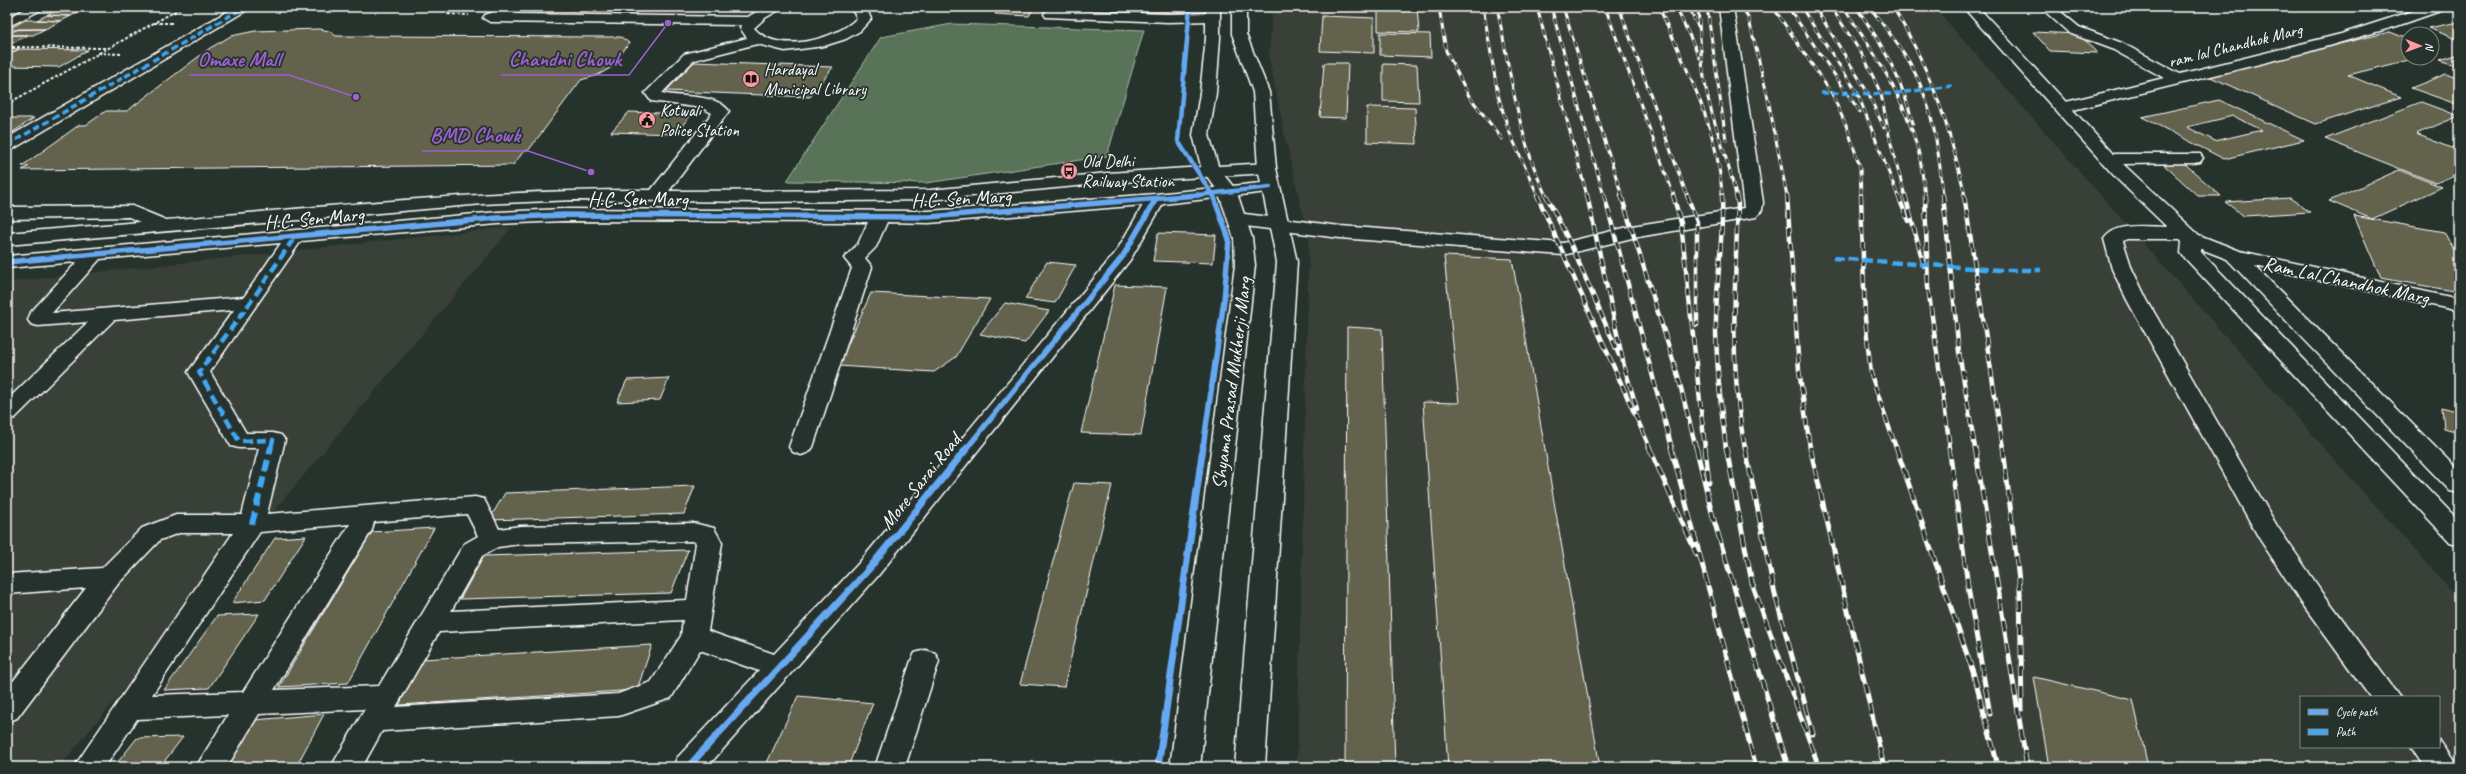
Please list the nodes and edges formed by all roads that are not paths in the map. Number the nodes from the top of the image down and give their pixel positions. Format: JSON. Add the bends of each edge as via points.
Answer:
{"nodes":[{"id":1,"x":40,"y":7,"type":"edge"},
{"id":2,"x":245,"y":7,"type":"edge"},
{"id":3,"x":519,"y":7,"type":"edge"},
{"id":4,"x":740,"y":7,"type":"edge"},
{"id":5,"x":777,"y":7,"type":"edge"},
{"id":6,"x":855,"y":7,"type":"edge"},
{"id":7,"x":1239,"y":7,"type":"edge"},
{"id":8,"x":1726,"y":7,"type":"edge"},
{"id":9,"x":1970,"y":7,"type":"edge"},
{"id":10,"x":2047,"y":7,"type":"edge"},
{"id":11,"x":2438,"y":7,"type":"edge"},
{"id":12,"x":1213,"y":12,"type":"edge"},
{"id":13,"x":1051,"y":14,"type":"dead end"},
{"id":14,"x":755,"y":18,"type":"junction"},
{"id":15,"x":7,"y":24,"type":"edge"},
{"id":16,"x":757,"y":40,"type":"junction"},
{"id":17,"x":2176,"y":79,"type":"junction"},
{"id":18,"x":2062,"y":108,"type":"junction"},
{"id":19,"x":7,"y":146,"type":"edge"},
{"id":20,"x":2194,"y":158,"type":"dead end"},
{"id":21,"x":2109,"y":159,"type":"junction"},
{"id":22,"x":1211,"y":170,"type":"junction"},
{"id":23,"x":1268,"y":177,"type":"junction"},
{"id":24,"x":1227,"y":190,"type":"junction"},
{"id":25,"x":656,"y":196,"type":"junction"},
{"id":26,"x":1156,"y":199,"type":"junction"},
{"id":27,"x":7,"y":213,"type":"edge"},
{"id":28,"x":880,"y":217,"type":"junction"},
{"id":29,"x":1237,"y":219,"type":"junction"},
{"id":30,"x":163,"y":226,"type":"junction"},
{"id":31,"x":1279,"y":226,"type":"junction"},
{"id":32,"x":296,"y":235,"type":"junction"},
{"id":33,"x":7,"y":239,"type":"edge"},
{"id":34,"x":2189,"y":242,"type":"junction"},
{"id":35,"x":141,"y":249,"type":"junction"},
{"id":36,"x":95,"y":253,"type":"junction"},
{"id":37,"x":2233,"y":255,"type":"junction"},
{"id":38,"x":7,"y":262,"type":"edge"},
{"id":39,"x":250,"y":303,"type":"junction"},
{"id":40,"x":2459,"y":305,"type":"edge"},
{"id":41,"x":107,"y":315,"type":"junction"},
{"id":42,"x":7,"y":413,"type":"edge"},
{"id":43,"x":801,"y":448,"type":"dead end"},
{"id":44,"x":2459,"y":485,"type":"edge"},
{"id":45,"x":252,"y":524,"type":"junction"},
{"id":46,"x":363,"y":524,"type":"dead end"},
{"id":47,"x":2459,"y":536,"type":"edge"},
{"id":48,"x":492,"y":539,"type":"junction"},
{"id":49,"x":109,"y":577,"type":"junction"},
{"id":50,"x":7,"y":584,"type":"edge"},
{"id":51,"x":699,"y":609,"type":"junction"},
{"id":52,"x":431,"y":622,"type":"junction"},
{"id":53,"x":694,"y":637,"type":"junction"},
{"id":54,"x":925,"y":661,"type":"dead end"},
{"id":55,"x":780,"y":667,"type":"junction"},
{"id":56,"x":2385,"y":696,"type":"edge"},
{"id":57,"x":249,"y":703,"type":"junction"},
{"id":58,"x":128,"y":708,"type":"junction"},
{"id":59,"x":380,"y":709,"type":"junction"},
{"id":60,"x":7,"y":710,"type":"edge"},
{"id":61,"x":2427,"y":748,"type":"edge"},
{"id":62,"x":89,"y":767,"type":"edge"},
{"id":63,"x":211,"y":767,"type":"edge"},
{"id":64,"x":346,"y":767,"type":"edge"},
{"id":65,"x":688,"y":767,"type":"edge"},
{"id":66,"x":890,"y":767,"type":"edge"},
{"id":67,"x":1185,"y":767,"type":"edge"},
{"id":68,"x":1250,"y":767,"type":"edge"},
{"id":69,"x":2442,"y":767,"type":"edge"}],
"edges":[{"from":1,"to":15,"type":"street"},
{"from":2,"to":19,"type":"street"},
{"from":3,"to":14,"type":"street","via":[[490,18]]},
{"from":4,"to":14,"type":"street"},
{"from":5,"to":14,"type":"street"},
{"from":6,"to":16,"type":"street","via":[[862,12],[864,19],[859,27],[831,41],[791,46],[772,45]]},
{"from":7,"to":23,"type":"street","name":"Shyama Prasad Mukherji Marg","via":[[1239,34],[1261,92]]},
{"from":8,"to":31,"type":"street","via":[[1754,202],[1750,213],[1632,232],[1563,249]]},
{"from":9,"to":18,"type":"street"},
{"from":10,"to":17,"type":"street","via":[[2074,30],[2117,46]]},
{"from":11,"to":17,"type":"street","name":"ram lal Chandhok Marg","via":[[2383,26]]},
{"from":12,"to":13,"type":"street","via":[[1168,18]]},
{"from":12,"to":22,"type":"street","name":"Shyama Prasad Mukherji Marg","via":[[1208,94],[1201,135]]},
{"from":14,"to":16,"type":"street","via":[[747,28],[750,35]]},
{"from":16,"to":25,"type":"street","via":[[689,57],[653,93],[657,98],[706,104],[721,111]]},
{"from":17,"to":18,"type":"street","name":"ram lal Chandhok Marg"},
{"from":18,"to":21,"type":"street"},
{"from":20,"to":21,"type":"street"},
{"from":21,"to":34,"type":"street"},
{"from":22,"to":23,"type":"street","name":"H.C. Sen Marg"},
{"from":22,"to":24,"type":"street","name":"Shyama Prasad Mukherji Marg"},
{"from":22,"to":25,"type":"street","name":"H.C. Sen Marg","via":[[930,195]]},
{"from":23,"to":24,"type":"street","name":"H.C. Sen Marg"},
{"from":23,"to":31,"type":"street","name":"Shyama Prasad Mukherji Marg"},
{"from":24,"to":26,"type":"street","name":"H.C. Sen Marg"},
{"from":24,"to":29,"type":"street","name":"Shyama Prasad Mukherji Marg"},
{"from":25,"to":30,"type":"street","name":"H.C. Sen Marg","via":[[574,194]]},
{"from":26,"to":28,"type":"street","name":"H.C. Sen Marg","via":[[929,218]]},
{"from":26,"to":55,"type":"street","name":"More Sarai Road","via":[[1123,256],[868,570]]},
{"from":27,"to":30,"type":"street","via":[[122,210],[138,212]]},
{"from":28,"to":32,"type":"street","name":"H.C. Sen Marg","via":[[563,215]]},
{"from":28,"to":43,"type":"street","via":[[866,247],[854,258],[862,267]]},
{"from":29,"to":31,"type":"street"},
{"from":29,"to":67,"type":"street","name":"Shyama Prasad Mukherji Marg","via":[[1243,238],[1245,265]]},
{"from":30,"to":33,"type":"street","name":"H.C. Sen Marg"},
{"from":30,"to":35,"type":"street"},
{"from":31,"to":68,"type":"street","name":"Shyama Prasad Mukherji Marg","via":[[1287,262]]},
{"from":32,"to":35,"type":"street","name":"H.C. Sen Marg"},
{"from":32,"to":39,"type":"street"},
{"from":34,"to":37,"type":"street","name":"Ram Lal Chandhok Marg"},
{"from":34,"to":47,"type":"street"},
{"from":34,"to":56,"type":"street","via":[[2123,233],[2113,239],[2116,255],[2144,311],[2261,521],[2327,619]]},
{"from":35,"to":36,"type":"street","name":"H.C. Sen Marg"},
{"from":36,"to":38,"type":"street","name":"H.C. Sen Marg"},
{"from":36,"to":41,"type":"street","via":[[38,319]]},
{"from":37,"to":40,"type":"street","name":"Ram Lal Chandhok Marg"},
{"from":37,"to":44,"type":"street"},
{"from":39,"to":41,"type":"street"},
{"from":39,"to":45,"type":"street","via":[[199,372],[239,441],[273,440]]},
{"from":41,"to":42,"type":"street"},
{"from":45,"to":48,"type":"street","via":[[475,505]]},
{"from":45,"to":49,"type":"street","via":[[176,524],[151,534]]},
{"from":45,"to":58,"type":"street"},
{"from":46,"to":57,"type":"street"},
{"from":48,"to":51,"type":"street","via":[[520,535],[693,532],[705,534],[709,543]]},
{"from":48,"to":52,"type":"street","via":[[473,550]]},
{"from":49,"to":50,"type":"street"},
{"from":49,"to":60,"type":"street"},
{"from":51,"to":52,"type":"street"},
{"from":51,"to":53,"type":"street"},
{"from":52,"to":59,"type":"street"},
{"from":53,"to":55,"type":"street"},
{"from":53,"to":59,"type":"street","via":[[661,690],[619,705]]},
{"from":54,"to":66,"type":"street"},
{"from":55,"to":65,"type":"street","name":"More Sarai Road"},
{"from":57,"to":58,"type":"street"},
{"from":57,"to":59,"type":"street"},
{"from":57,"to":63,"type":"street"},
{"from":58,"to":62,"type":"street"},
{"from":59,"to":64,"type":"street"},
{"from":61,"to":69,"type":"street"}]}
